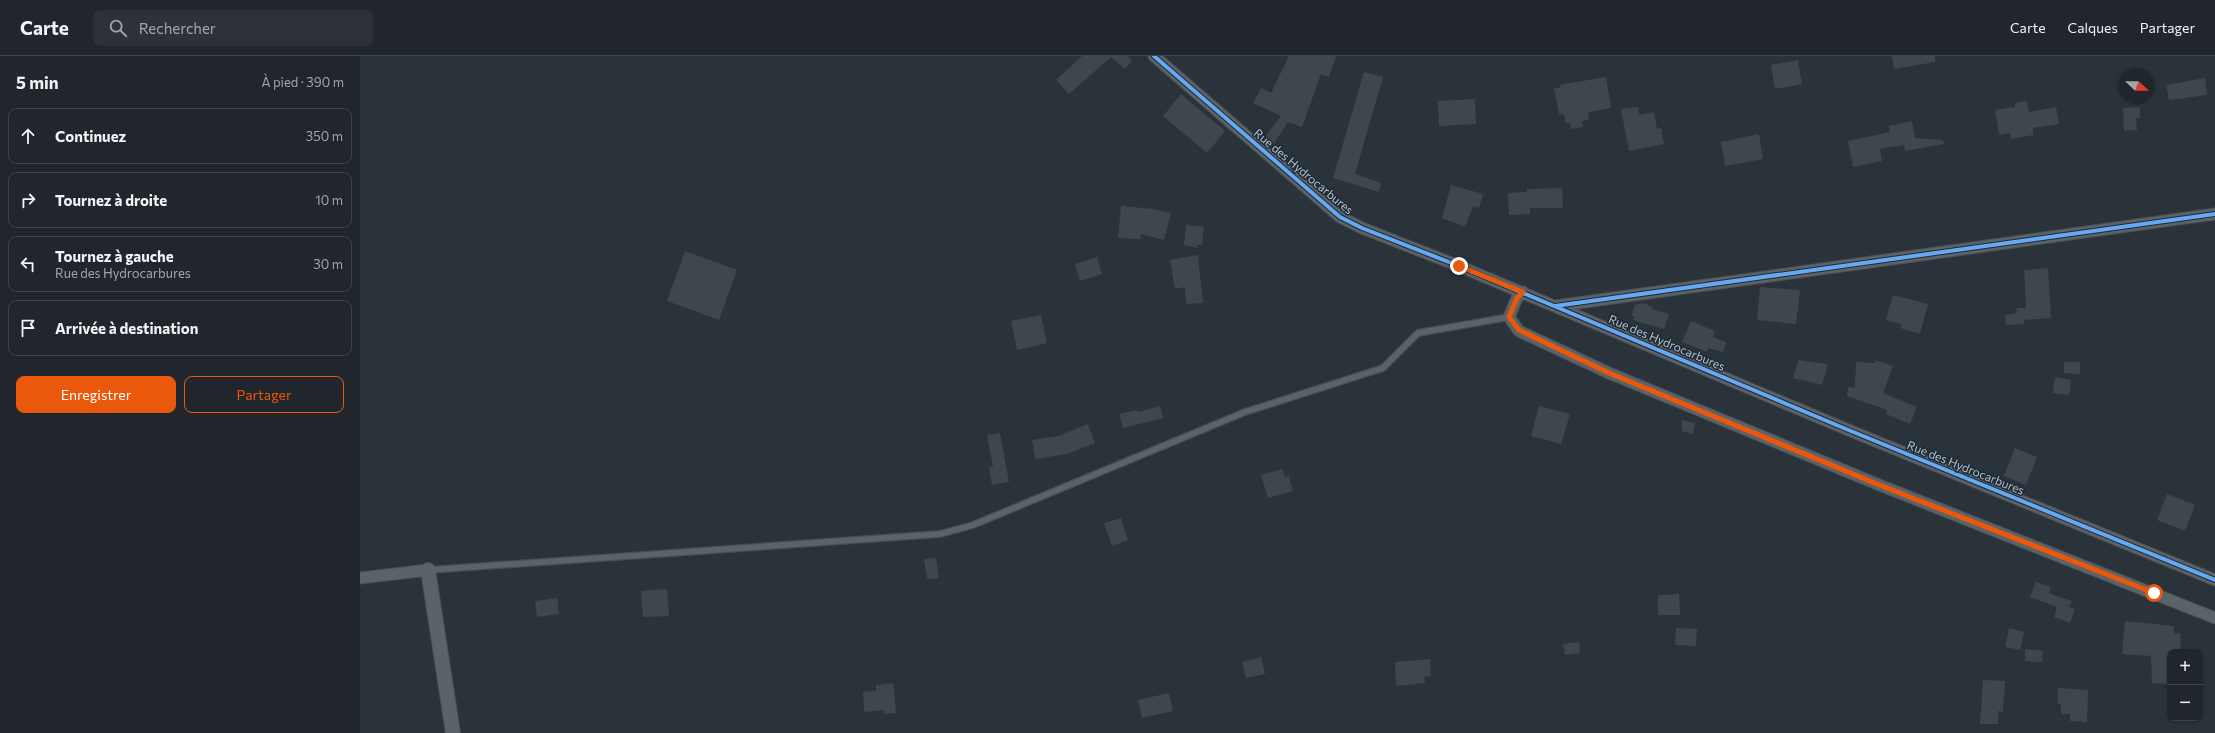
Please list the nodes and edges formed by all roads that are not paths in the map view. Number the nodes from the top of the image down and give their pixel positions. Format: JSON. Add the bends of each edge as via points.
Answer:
{"nodes":[{"id":1,"x":1154,"y":56,"type":"edge"},
{"id":2,"x":2215,"y":214,"type":"edge"},
{"id":3,"x":1523,"y":292,"type":"junction"},
{"id":4,"x":1555,"y":306,"type":"junction"},
{"id":5,"x":1509,"y":317,"type":"junction"},
{"id":6,"x":428,"y":570,"type":"junction"},
{"id":7,"x":360,"y":578,"type":"edge"},
{"id":8,"x":2215,"y":580,"type":"edge"},
{"id":9,"x":2215,"y":618,"type":"edge"},
{"id":10,"x":452,"y":733,"type":"edge"}],
"edges":[{"from":1,"to":3,"type":"street","name":"Rue des Hydrocarbures","via":[[1340,217]]},
{"from":2,"to":4,"type":"street"},
{"from":3,"to":4,"type":"street","name":"Rue des Hydrocarbures"},
{"from":3,"to":5,"type":"street","via":[[1517,298]]},
{"from":4,"to":8,"type":"street","name":"Rue des Hydrocarbures","via":[[1853,432]]},
{"from":5,"to":6,"type":"lane","via":[[1418,333],[1383,368],[1245,412],[973,525],[940,534]]},
{"from":5,"to":9,"type":"street","via":[[1519,330],[1609,373],[1882,486]]},
{"from":6,"to":7,"type":"street"},
{"from":6,"to":10,"type":"street"}]}
